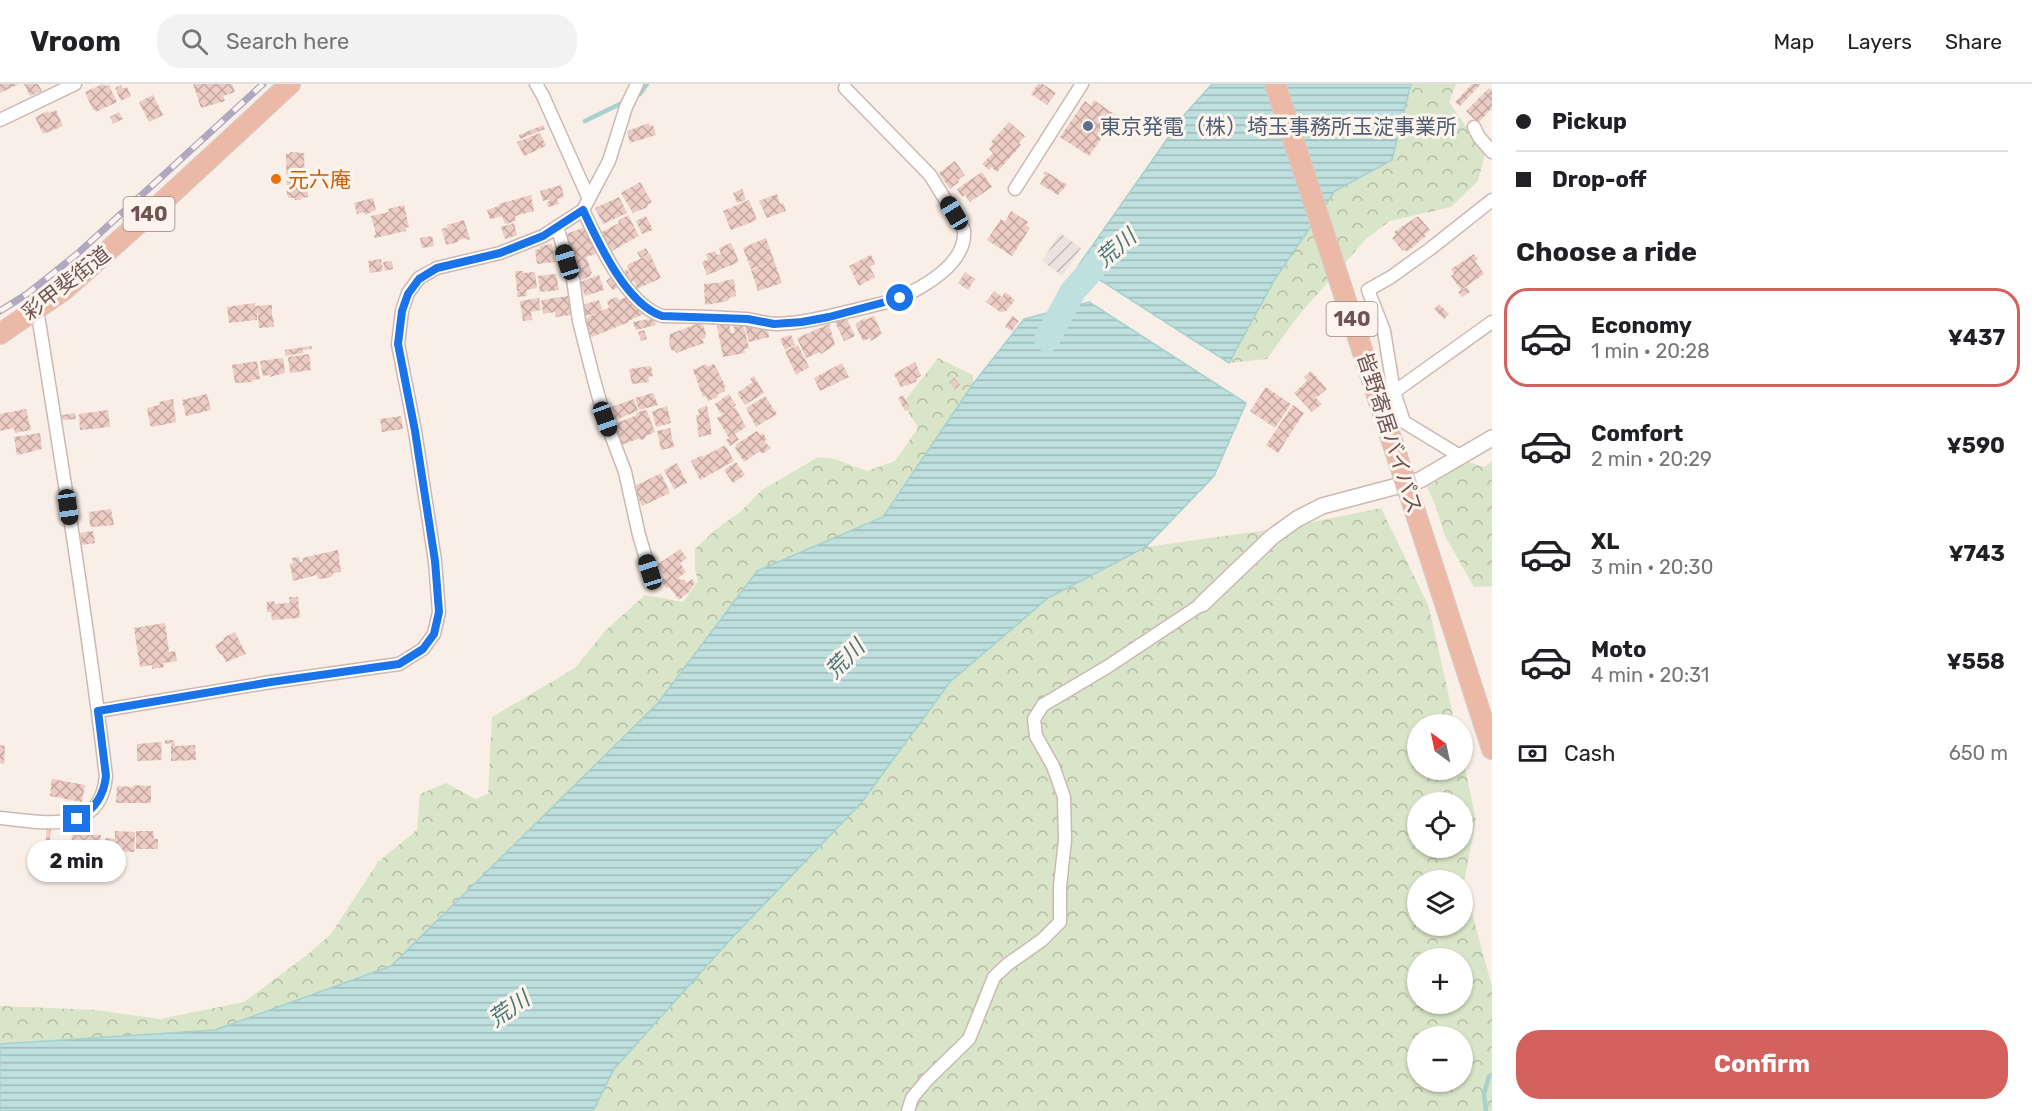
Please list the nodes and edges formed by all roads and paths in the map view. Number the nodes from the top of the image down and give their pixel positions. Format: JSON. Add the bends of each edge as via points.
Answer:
{"nodes":[{"id":1,"x":75,"y":84,"type":"edge"},
{"id":2,"x":290,"y":84,"type":"edge"},
{"id":3,"x":536,"y":84,"type":"edge"},
{"id":4,"x":637,"y":84,"type":"edge"},
{"id":5,"x":1082,"y":84,"type":"edge"},
{"id":6,"x":1275,"y":84,"type":"edge"},
{"id":7,"x":845,"y":86,"type":"edge"},
{"id":8,"x":0,"y":120,"type":"edge"},
{"id":9,"x":1474,"y":127,"type":"dead end"},
{"id":10,"x":1492,"y":152,"type":"edge"},
{"id":11,"x":1015,"y":189,"type":"dead end"},
{"id":12,"x":1492,"y":200,"type":"edge"},
{"id":13,"x":586,"y":204,"type":"junction"},
{"id":14,"x":557,"y":227,"type":"junction"},
{"id":15,"x":37,"y":309,"type":"junction"},
{"id":16,"x":1492,"y":322,"type":"edge"},
{"id":17,"x":0,"y":334,"type":"edge"},
{"id":18,"x":1394,"y":392,"type":"junction"},
{"id":19,"x":1492,"y":438,"type":"edge"},
{"id":20,"x":1460,"y":456,"type":"junction"},
{"id":21,"x":650,"y":572,"type":"dead end"},
{"id":22,"x":1202,"y":604,"type":"joint"},
{"id":23,"x":98,"y":711,"type":"junction"},
{"id":24,"x":1492,"y":748,"type":"edge"},
{"id":25,"x":0,"y":818,"type":"edge"},
{"id":26,"x":908,"y":1111,"type":"edge"}],
"edges":[{"from":1,"to":8,"type":"street"},
{"from":2,"to":15,"type":"highway","name":"彩甲斐街道","number":"140","via":[[98,260]]},
{"from":3,"to":13,"type":"street"},
{"from":4,"to":13,"type":"street","via":[[609,161]]},
{"from":5,"to":11,"type":"street"},
{"from":6,"to":24,"type":"highway","name":"皆野寄居バイパス","number":"140","bridge":true},
{"from":7,"to":13,"type":"street","via":[[930,175],[964,230],[965,240],[944,271],[900,298],[802,322],[774,324],[748,319],[662,316],[642,305],[606,259]]},
{"from":9,"to":10,"type":"street"},
{"from":12,"to":18,"type":"street","via":[[1430,249],[1368,290],[1384,331]]},
{"from":13,"to":14,"type":"street"},
{"from":14,"to":21,"type":"street","via":[[573,279],[594,380],[625,472]]},
{"from":14,"to":23,"type":"street","via":[[500,253],[437,268],[419,279],[402,311],[398,344],[435,561],[439,612],[434,634],[423,649],[399,664]]},
{"from":15,"to":17,"type":"highway","name":"彩甲斐街道","number":"140"},
{"from":15,"to":23,"type":"street"},
{"from":16,"to":18,"type":"street"},
{"from":18,"to":20,"type":"street","via":[[1404,422]]},
{"from":19,"to":20,"type":"street"},
{"from":20,"to":22,"type":"street","via":[[1420,480],[1322,506],[1297,519],[1272,537]]},
{"from":22,"to":26,"type":"street","via":[[1043,705],[1034,719],[1036,736],[1064,797],[1060,922],[994,977],[969,1039],[919,1089]]},
{"from":23,"to":25,"type":"street","via":[[106,776],[95,806],[77,819],[57,823]]}]}
